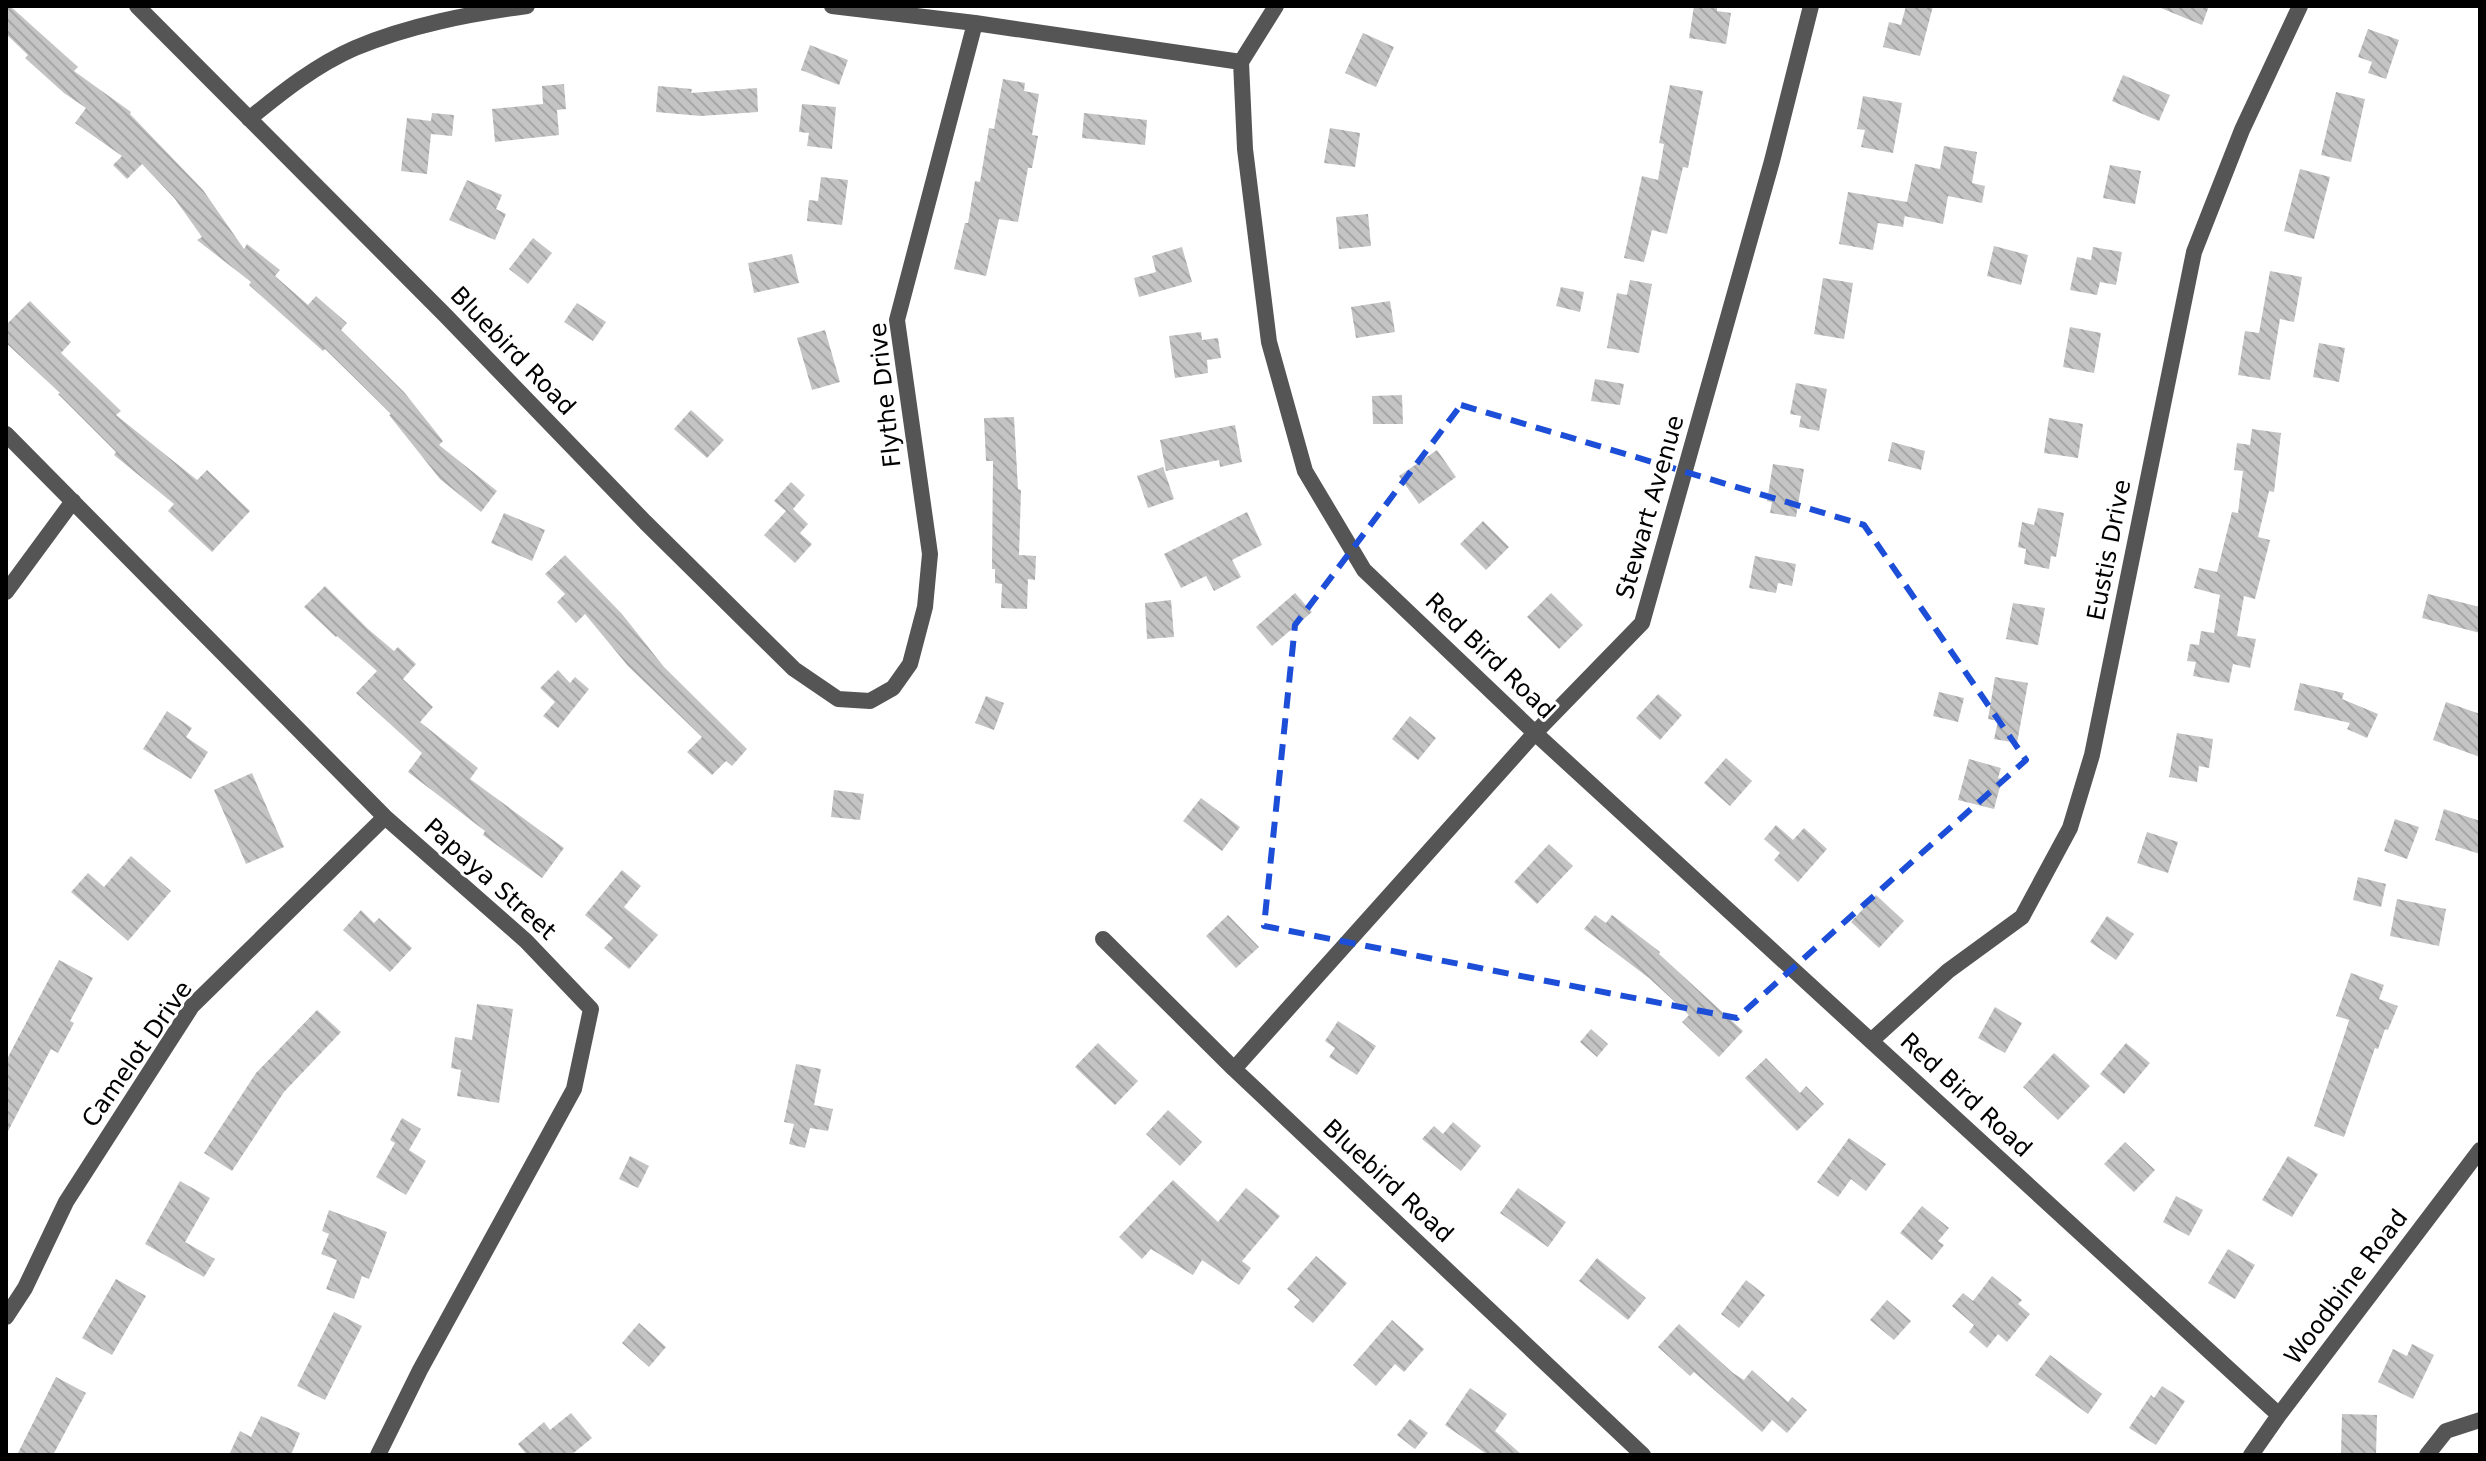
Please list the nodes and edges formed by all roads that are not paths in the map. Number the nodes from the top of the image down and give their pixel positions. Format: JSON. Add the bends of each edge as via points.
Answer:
{"nodes":[{"id":1,"x":137,"y":6,"type":"edge"},
{"id":2,"x":527,"y":6,"type":"edge"},
{"id":3,"x":832,"y":6,"type":"edge"},
{"id":4,"x":1276,"y":6,"type":"edge"},
{"id":5,"x":1811,"y":6,"type":"edge"},
{"id":6,"x":2300,"y":6,"type":"edge"},
{"id":7,"x":975,"y":23,"type":"junction"},
{"id":8,"x":1241,"y":62,"type":"junction"},
{"id":9,"x":249,"y":119,"type":"junction"},
{"id":10,"x":6,"y":434,"type":"edge"},
{"id":11,"x":73,"y":501,"type":"junction"},
{"id":12,"x":6,"y":592,"type":"edge"},
{"id":13,"x":870,"y":701,"type":"joint"},
{"id":14,"x":1535,"y":733,"type":"junction"},
{"id":15,"x":385,"y":817,"type":"junction"},
{"id":16,"x":1103,"y":939,"type":"dead end"},
{"id":17,"x":1872,"y":1040,"type":"junction"},
{"id":18,"x":1234,"y":1069,"type":"junction"},
{"id":19,"x":2480,"y":1150,"type":"edge"},
{"id":20,"x":6,"y":1317,"type":"edge"},
{"id":21,"x":2279,"y":1415,"type":"junction"},
{"id":22,"x":2480,"y":1420,"type":"edge"},
{"id":23,"x":378,"y":1455,"type":"edge"},
{"id":24,"x":1643,"y":1455,"type":"edge"},
{"id":25,"x":2251,"y":1455,"type":"edge"},
{"id":26,"x":2427,"y":1455,"type":"edge"}],
"edges":[{"from":1,"to":9,"type":"street","name":"Bluebird Road"},
{"from":2,"to":9,"type":"street","via":[[441,20],[355,48],[294,83]]},
{"from":3,"to":7,"type":"street"},
{"from":4,"to":8,"type":"street"},
{"from":5,"to":14,"type":"street","name":"Stewart Avenue","via":[[1642,623]]},
{"from":6,"to":17,"type":"street","name":"Eustis Drive","via":[[2242,130],[2194,252],[2092,755],[2070,828],[2022,917],[1948,971]]},
{"from":7,"to":8,"type":"street"},
{"from":7,"to":13,"type":"street","name":"Flythe Drive","via":[[897,320],[930,554],[925,607],[910,664],[893,688]]},
{"from":8,"to":14,"type":"street","name":"Red Bird Road","via":[[1245,149],[1269,342],[1305,471],[1364,570]]},
{"from":9,"to":13,"type":"street","name":"Bluebird Road","via":[[794,669],[838,699]]},
{"from":10,"to":11,"type":"street","name":"Papaya Street"},
{"from":11,"to":12,"type":"street"},
{"from":11,"to":15,"type":"street","name":"Papaya Street"},
{"from":14,"to":17,"type":"street","name":"Red Bird Road"},
{"from":14,"to":18,"type":"street","name":"Stewart Avenue"},
{"from":15,"to":20,"type":"street","name":"Camelot Drive","via":[[192,1006],[66,1202]]},
{"from":15,"to":23,"type":"street","name":"Papaya Street","via":[[526,941],[591,1009],[574,1089]]},
{"from":16,"to":18,"type":"street","name":"Bluebird Road"},
{"from":17,"to":21,"type":"street","name":"Red Bird Road"},
{"from":18,"to":24,"type":"street","name":"Bluebird Road"},
{"from":19,"to":21,"type":"street","name":"Woodbine Road"},
{"from":21,"to":25,"type":"street","name":"Woodbine Road"},
{"from":22,"to":26,"type":"street","via":[[2446,1431]]}]}
